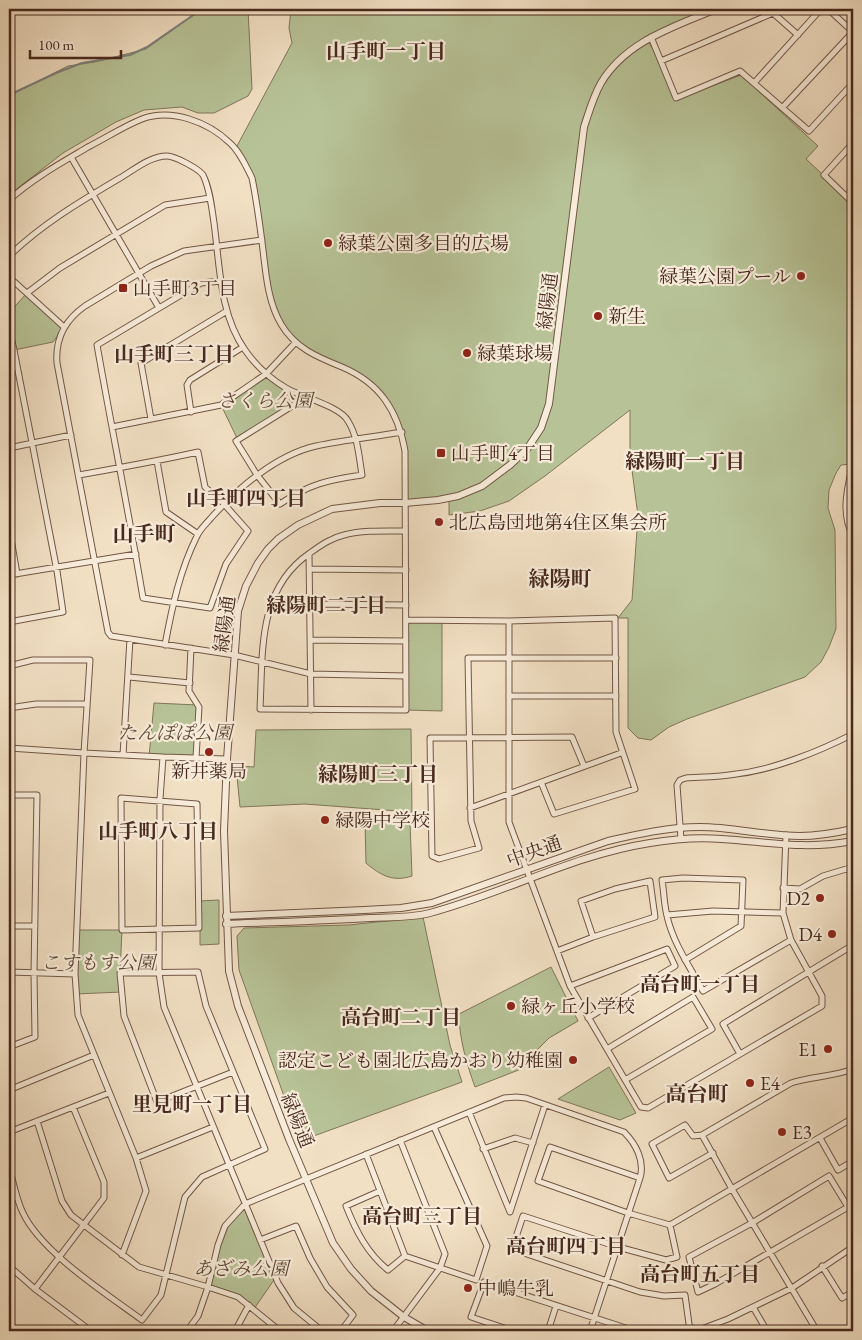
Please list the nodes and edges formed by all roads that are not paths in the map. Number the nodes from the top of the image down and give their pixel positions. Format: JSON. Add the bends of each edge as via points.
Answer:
{"nodes":[{"id":1,"x":716,"y":9,"type":"edge"},
{"id":2,"x":821,"y":9,"type":"edge"},
{"id":3,"x":828,"y":9,"type":"edge"},
{"id":4,"x":853,"y":32,"type":"edge"},
{"id":5,"x":798,"y":35,"type":"junction"},
{"id":6,"x":651,"y":37,"type":"junction"},
{"id":7,"x":661,"y":61,"type":"junction"},
{"id":8,"x":754,"y":83,"type":"junction"},
{"id":9,"x":853,"y":83,"type":"edge"},
{"id":10,"x":782,"y":108,"type":"junction"},
{"id":11,"x":853,"y":145,"type":"edge"},
{"id":12,"x":70,"y":157,"type":"junction"},
{"id":13,"x":92,"y":194,"type":"junction"},
{"id":14,"x":210,"y":198,"type":"junction"},
{"id":15,"x":9,"y":200,"type":"edge"},
{"id":16,"x":853,"y":202,"type":"edge"},
{"id":17,"x":116,"y":234,"type":"junction"},
{"id":18,"x":262,"y":240,"type":"junction"},
{"id":19,"x":218,"y":246,"type":"junction"},
{"id":20,"x":9,"y":256,"type":"edge"},
{"id":21,"x":138,"y":274,"type":"junction"},
{"id":22,"x":9,"y":277,"type":"edge"},
{"id":23,"x":222,"y":281,"type":"junction"},
{"id":24,"x":27,"y":293,"type":"junction"},
{"id":25,"x":160,"y":308,"type":"junction"},
{"id":26,"x":227,"y":310,"type":"junction"},
{"id":27,"x":64,"y":327,"type":"junction"},
{"id":28,"x":9,"y":335,"type":"edge"},
{"id":29,"x":295,"y":343,"type":"junction"},
{"id":30,"x":243,"y":347,"type":"junction"},
{"id":31,"x":266,"y":374,"type":"junction"},
{"id":32,"x":305,"y":398,"type":"junction"},
{"id":33,"x":191,"y":412,"type":"junction"},
{"id":34,"x":151,"y":419,"type":"junction"},
{"id":35,"x":112,"y":427,"type":"junction"},
{"id":36,"x":402,"y":432,"type":"junction"},
{"id":37,"x":71,"y":435,"type":"junction"},
{"id":38,"x":356,"y":440,"type":"junction"},
{"id":39,"x":32,"y":443,"type":"junction"},
{"id":40,"x":9,"y":448,"type":"edge"},
{"id":41,"x":158,"y":461,"type":"junction"},
{"id":42,"x":853,"y":462,"type":"edge"},
{"id":43,"x":119,"y":468,"type":"junction"},
{"id":44,"x":78,"y":475,"type":"junction"},
{"id":45,"x":257,"y":475,"type":"junction"},
{"id":46,"x":851,"y":483,"type":"edge"},
{"id":47,"x":405,"y":503,"type":"junction"},
{"id":48,"x":224,"y":504,"type":"junction"},
{"id":49,"x":9,"y":527,"type":"edge"},
{"id":50,"x":405,"y":530,"type":"junction"},
{"id":51,"x":198,"y":534,"type":"junction"},
{"id":52,"x":853,"y":536,"type":"edge"},
{"id":53,"x":136,"y":554,"type":"junction"},
{"id":54,"x":309,"y":554,"type":"junction"},
{"id":55,"x":95,"y":561,"type":"junction"},
{"id":56,"x":56,"y":568,"type":"junction"},
{"id":57,"x":310,"y":569,"type":"junction"},
{"id":58,"x":406,"y":570,"type":"junction"},
{"id":59,"x":17,"y":574,"type":"junction"},
{"id":60,"x":9,"y":575,"type":"edge"},
{"id":61,"x":173,"y":603,"type":"junction"},
{"id":62,"x":311,"y":604,"type":"junction"},
{"id":63,"x":406,"y":605,"type":"junction"},
{"id":64,"x":406,"y":620,"type":"junction"},
{"id":65,"x":509,"y":620,"type":"junction"},
{"id":66,"x":9,"y":622,"type":"edge"},
{"id":67,"x":130,"y":639,"type":"junction"},
{"id":68,"x":311,"y":640,"type":"junction"},
{"id":69,"x":406,"y":641,"type":"junction"},
{"id":70,"x":165,"y":644,"type":"junction"},
{"id":71,"x":191,"y":648,"type":"junction"},
{"id":72,"x":234,"y":655,"type":"junction"},
{"id":73,"x":509,"y":658,"type":"junction"},
{"id":74,"x":616,"y":658,"type":"junction"},
{"id":75,"x":262,"y":661,"type":"junction"},
{"id":76,"x":9,"y":666,"type":"edge"},
{"id":77,"x":311,"y":674,"type":"junction"},
{"id":78,"x":406,"y":676,"type":"junction"},
{"id":79,"x":129,"y":677,"type":"junction"},
{"id":80,"x":190,"y":682,"type":"junction"},
{"id":81,"x":510,"y":696,"type":"junction"},
{"id":82,"x":616,"y":696,"type":"junction"},
{"id":83,"x":87,"y":704,"type":"junction"},
{"id":84,"x":9,"y":708,"type":"edge"},
{"id":85,"x":311,"y":710,"type":"junction"},
{"id":86,"x":853,"y":734,"type":"edge"},
{"id":87,"x":509,"y":737,"type":"junction"},
{"id":88,"x":469,"y":738,"type":"junction"},
{"id":89,"x":9,"y":748,"type":"edge"},
{"id":90,"x":622,"y":752,"type":"junction"},
{"id":91,"x":84,"y":753,"type":"junction"},
{"id":92,"x":123,"y":755,"type":"junction"},
{"id":93,"x":163,"y":757,"type":"junction"},
{"id":94,"x":196,"y":758,"type":"junction"},
{"id":95,"x":227,"y":759,"type":"junction"},
{"id":96,"x":584,"y":766,"type":"junction"},
{"id":97,"x":541,"y":782,"type":"junction"},
{"id":98,"x":508,"y":794,"type":"junction"},
{"id":99,"x":9,"y":795,"type":"edge"},
{"id":100,"x":160,"y":801,"type":"junction"},
{"id":101,"x":470,"y":808,"type":"junction"},
{"id":102,"x":680,"y":828,"type":"junction"},
{"id":103,"x":853,"y":829,"type":"edge"},
{"id":104,"x":786,"y":835,"type":"junction"},
{"id":105,"x":681,"y":839,"type":"junction"},
{"id":106,"x":853,"y":841,"type":"edge"},
{"id":107,"x":786,"y":845,"type":"junction"},
{"id":108,"x":851,"y":868,"type":"edge"},
{"id":109,"x":527,"y":870,"type":"junction"},
{"id":110,"x":530,"y":878,"type":"junction"},
{"id":111,"x":853,"y":884,"type":"edge"},
{"id":112,"x":783,"y":888,"type":"junction"},
{"id":113,"x":742,"y":912,"type":"junction"},
{"id":114,"x":782,"y":913,"type":"junction"},
{"id":115,"x":666,"y":915,"type":"junction"},
{"id":116,"x":226,"y":916,"type":"junction"},
{"id":117,"x":226,"y":924,"type":"junction"},
{"id":118,"x":9,"y":926,"type":"edge"},
{"id":119,"x":35,"y":926,"type":"junction"},
{"id":120,"x":159,"y":929,"type":"junction"},
{"id":121,"x":593,"y":937,"type":"junction"},
{"id":122,"x":791,"y":940,"type":"junction"},
{"id":123,"x":853,"y":945,"type":"edge"},
{"id":124,"x":557,"y":951,"type":"junction"},
{"id":125,"x":685,"y":960,"type":"junction"},
{"id":126,"x":9,"y":972,"type":"edge"},
{"id":127,"x":808,"y":972,"type":"junction"},
{"id":128,"x":34,"y":973,"type":"junction"},
{"id":129,"x":159,"y":973,"type":"junction"},
{"id":130,"x":75,"y":974,"type":"junction"},
{"id":131,"x":570,"y":986,"type":"junction"},
{"id":132,"x":588,"y":1018,"type":"junction"},
{"id":133,"x":9,"y":1047,"type":"edge"},
{"id":134,"x":607,"y":1049,"type":"junction"},
{"id":135,"x":94,"y":1054,"type":"junction"},
{"id":136,"x":740,"y":1054,"type":"junction"},
{"id":137,"x":853,"y":1069,"type":"edge"},
{"id":138,"x":233,"y":1072,"type":"junction"},
{"id":139,"x":625,"y":1080,"type":"junction"},
{"id":140,"x":197,"y":1086,"type":"junction"},
{"id":141,"x":9,"y":1090,"type":"edge"},
{"id":142,"x":109,"y":1093,"type":"junction"},
{"id":143,"x":545,"y":1105,"type":"junction"},
{"id":144,"x":74,"y":1107,"type":"junction"},
{"id":145,"x":469,"y":1112,"type":"junction"},
{"id":146,"x":853,"y":1118,"type":"edge"},
{"id":147,"x":37,"y":1121,"type":"junction"},
{"id":148,"x":213,"y":1127,"type":"junction"},
{"id":149,"x":434,"y":1127,"type":"junction"},
{"id":150,"x":9,"y":1132,"type":"edge"},
{"id":151,"x":702,"y":1135,"type":"junction"},
{"id":152,"x":820,"y":1138,"type":"junction"},
{"id":153,"x":400,"y":1140,"type":"junction"},
{"id":154,"x":533,"y":1143,"type":"junction"},
{"id":155,"x":484,"y":1149,"type":"junction"},
{"id":156,"x":366,"y":1154,"type":"junction"},
{"id":157,"x":712,"y":1154,"type":"junction"},
{"id":158,"x":136,"y":1158,"type":"junction"},
{"id":159,"x":853,"y":1161,"type":"edge"},
{"id":160,"x":229,"y":1165,"type":"junction"},
{"id":161,"x":9,"y":1166,"type":"edge"},
{"id":162,"x":640,"y":1178,"type":"junction"},
{"id":163,"x":307,"y":1179,"type":"junction"},
{"id":164,"x":732,"y":1189,"type":"junction"},
{"id":165,"x":380,"y":1191,"type":"junction"},
{"id":166,"x":245,"y":1204,"type":"junction"},
{"id":167,"x":628,"y":1213,"type":"junction"},
{"id":168,"x":752,"y":1223,"type":"junction"},
{"id":169,"x":83,"y":1225,"type":"junction"},
{"id":170,"x":670,"y":1225,"type":"junction"},
{"id":171,"x":260,"y":1240,"type":"junction"},
{"id":172,"x":618,"y":1247,"type":"junction"},
{"id":173,"x":853,"y":1247,"type":"edge"},
{"id":174,"x":770,"y":1253,"type":"junction"},
{"id":175,"x":122,"y":1255,"type":"junction"},
{"id":176,"x":405,"y":1256,"type":"junction"},
{"id":177,"x":59,"y":1257,"type":"junction"},
{"id":178,"x":9,"y":1266,"type":"edge"},
{"id":179,"x":822,"y":1266,"type":"junction"},
{"id":180,"x":440,"y":1268,"type":"junction"},
{"id":181,"x":166,"y":1275,"type":"junction"},
{"id":182,"x":607,"y":1280,"type":"junction"},
{"id":183,"x":208,"y":1287,"type":"junction"},
{"id":184,"x":792,"y":1288,"type":"junction"},
{"id":185,"x":35,"y":1289,"type":"junction"},
{"id":186,"x":853,"y":1292,"type":"edge"},
{"id":187,"x":249,"y":1305,"type":"junction"},
{"id":188,"x":556,"y":1306,"type":"junction"},
{"id":189,"x":753,"y":1306,"type":"junction"},
{"id":190,"x":404,"y":1317,"type":"junction"},
{"id":191,"x":594,"y":1319,"type":"junction"},
{"id":192,"x":853,"y":1329,"type":"edge"},
{"id":193,"x":91,"y":1331,"type":"edge"},
{"id":194,"x":187,"y":1331,"type":"edge"},
{"id":195,"x":235,"y":1331,"type":"edge"},
{"id":196,"x":280,"y":1331,"type":"edge"},
{"id":197,"x":322,"y":1331,"type":"edge"},
{"id":198,"x":341,"y":1331,"type":"edge"},
{"id":199,"x":394,"y":1331,"type":"edge"},
{"id":200,"x":428,"y":1331,"type":"edge"},
{"id":201,"x":513,"y":1331,"type":"edge"},
{"id":202,"x":548,"y":1331,"type":"edge"},
{"id":203,"x":590,"y":1331,"type":"edge"},
{"id":204,"x":633,"y":1331,"type":"edge"},
{"id":205,"x":690,"y":1331,"type":"edge"},
{"id":206,"x":704,"y":1331,"type":"edge"},
{"id":207,"x":767,"y":1331,"type":"edge"},
{"id":208,"x":817,"y":1331,"type":"edge"},
{"id":209,"x":849,"y":1331,"type":"edge"}],
"edges":[{"from":1,"to":6,"type":"street","name":"緑陽通"},
{"from":2,"to":5,"type":"street"},
{"from":3,"to":4,"type":"street"},
{"from":4,"to":10,"type":"street"},
{"from":5,"to":7,"type":"street","via":[[772,13]]},
{"from":5,"to":8,"type":"street"},
{"from":6,"to":7,"type":"street"},
{"from":6,"to":47,"type":"street","name":"緑陽通","via":[[611,69],[594,98],[584,127],[549,404],[540,428],[516,460],[482,486],[448,499]]},
{"from":7,"to":8,"type":"street","via":[[676,98],[740,71]]},
{"from":8,"to":10,"type":"street"},
{"from":9,"to":10,"type":"street","via":[[808,131]]},
{"from":11,"to":16,"type":"street","via":[[824,175]]},
{"from":12,"to":13,"type":"street"},
{"from":12,"to":15,"type":"street"},
{"from":12,"to":18,"type":"street","via":[[144,118],[176,116],[191,119],[232,144],[243,160],[252,178]]},
{"from":13,"to":14,"type":"street","via":[[150,160],[168,156],[190,164],[202,174]]},
{"from":13,"to":17,"type":"street"},
{"from":13,"to":20,"type":"street","via":[[41,228]]},
{"from":14,"to":17,"type":"street","via":[[165,205]]},
{"from":14,"to":19,"type":"street"},
{"from":17,"to":21,"type":"street"},
{"from":17,"to":24,"type":"street","via":[[60,268]]},
{"from":18,"to":19,"type":"street"},
{"from":18,"to":29,"type":"street","via":[[272,304]]},
{"from":19,"to":21,"type":"street","via":[[184,251]]},
{"from":19,"to":23,"type":"street"},
{"from":21,"to":25,"type":"street"},
{"from":21,"to":27,"type":"street","via":[[85,306]]},
{"from":22,"to":24,"type":"street"},
{"from":23,"to":25,"type":"street","via":[[201,283]]},
{"from":23,"to":26,"type":"street"},
{"from":24,"to":27,"type":"street"},
{"from":25,"to":35,"type":"street","via":[[97,346]]},
{"from":26,"to":30,"type":"street"},
{"from":26,"to":34,"type":"street","via":[[141,363]]},
{"from":27,"to":37,"type":"street","via":[[56,353]]},
{"from":28,"to":39,"type":"street"},
{"from":29,"to":31,"type":"street"},
{"from":29,"to":36,"type":"street","via":[[344,368],[379,392],[394,412]]},
{"from":30,"to":31,"type":"street"},
{"from":30,"to":33,"type":"street","via":[[190,380],[187,385]]},
{"from":31,"to":32,"type":"street"},
{"from":31,"to":33,"type":"street","via":[[222,405]]},
{"from":32,"to":38,"type":"street","via":[[324,403],[348,419]]},
{"from":32,"to":45,"type":"street","via":[[236,441]]},
{"from":33,"to":34,"type":"street"},
{"from":34,"to":35,"type":"street"},
{"from":35,"to":43,"type":"street"},
{"from":36,"to":38,"type":"street"},
{"from":36,"to":47,"type":"street"},
{"from":37,"to":39,"type":"street"},
{"from":37,"to":44,"type":"street"},
{"from":38,"to":45,"type":"street","via":[[314,446]]},
{"from":38,"to":45,"type":"street","via":[[362,475],[322,482],[280,504]]},
{"from":39,"to":40,"type":"street"},
{"from":39,"to":56,"type":"street"},
{"from":41,"to":43,"type":"street"},
{"from":41,"to":48,"type":"street","via":[[198,452],[205,487]]},
{"from":41,"to":51,"type":"street","via":[[166,512]]},
{"from":42,"to":46,"type":"street"},
{"from":43,"to":44,"type":"street"},
{"from":43,"to":53,"type":"street"},
{"from":44,"to":55,"type":"street"},
{"from":45,"to":48,"type":"street"},
{"from":46,"to":52,"type":"street","via":[[846,510]]},
{"from":47,"to":50,"type":"street"},
{"from":47,"to":72,"type":"street","name":"緑陽通","via":[[332,509],[304,521],[278,539],[268,549],[246,586],[238,610]]},
{"from":48,"to":51,"type":"street"},
{"from":48,"to":61,"type":"street","via":[[248,531],[226,564],[210,608]]},
{"from":49,"to":59,"type":"street"},
{"from":50,"to":54,"type":"street","via":[[344,535]]},
{"from":50,"to":58,"type":"street"},
{"from":51,"to":61,"type":"street"},
{"from":53,"to":55,"type":"street"},
{"from":53,"to":61,"type":"street","via":[[143,598]]},
{"from":54,"to":57,"type":"street"},
{"from":54,"to":75,"type":"street","via":[[289,570],[279,584],[267,619]]},
{"from":55,"to":56,"type":"street"},
{"from":55,"to":67,"type":"street","via":[[108,632],[111,636]]},
{"from":56,"to":59,"type":"street"},
{"from":56,"to":66,"type":"street","via":[[63,612]]},
{"from":57,"to":58,"type":"street"},
{"from":57,"to":62,"type":"street"},
{"from":58,"to":63,"type":"street"},
{"from":59,"to":60,"type":"street"},
{"from":61,"to":70,"type":"street"},
{"from":62,"to":63,"type":"street"},
{"from":62,"to":68,"type":"street"},
{"from":63,"to":64,"type":"street"},
{"from":64,"to":65,"type":"street"},
{"from":64,"to":69,"type":"street"},
{"from":65,"to":73,"type":"street"},
{"from":65,"to":74,"type":"street","via":[[615,618]]},
{"from":67,"to":70,"type":"street"},
{"from":67,"to":79,"type":"street"},
{"from":68,"to":69,"type":"street"},
{"from":68,"to":77,"type":"street"},
{"from":69,"to":78,"type":"street"},
{"from":70,"to":71,"type":"street"},
{"from":71,"to":72,"type":"street"},
{"from":71,"to":80,"type":"street"},
{"from":72,"to":75,"type":"street"},
{"from":72,"to":95,"type":"street","name":"緑陽通"},
{"from":73,"to":74,"type":"street"},
{"from":73,"to":81,"type":"street"},
{"from":73,"to":88,"type":"street","via":[[468,658]]},
{"from":74,"to":82,"type":"street"},
{"from":75,"to":77,"type":"street"},
{"from":75,"to":85,"type":"street","via":[[260,710]]},
{"from":76,"to":83,"type":"street","via":[[33,660],[90,660]]},
{"from":77,"to":78,"type":"street"},
{"from":77,"to":85,"type":"street"},
{"from":78,"to":85,"type":"street","via":[[406,710]]},
{"from":79,"to":80,"type":"street"},
{"from":79,"to":92,"type":"street"},
{"from":80,"to":94,"type":"street","via":[[189,691],[200,707]]},
{"from":81,"to":82,"type":"street"},
{"from":81,"to":87,"type":"street"},
{"from":82,"to":90,"type":"street","via":[[616,732]]},
{"from":83,"to":84,"type":"street","via":[[36,704]]},
{"from":83,"to":91,"type":"street"},
{"from":86,"to":102,"type":"street","via":[[766,768],[680,780],[677,785]]},
{"from":87,"to":88,"type":"street"},
{"from":87,"to":96,"type":"street","via":[[572,737]]},
{"from":87,"to":98,"type":"street"},
{"from":88,"to":101,"type":"street"},
{"from":88,"to":101,"type":"street","via":[[430,738],[432,856],[439,859],[478,848]]},
{"from":89,"to":91,"type":"street"},
{"from":90,"to":96,"type":"street"},
{"from":90,"to":97,"type":"street","via":[[635,789],[554,814]]},
{"from":91,"to":92,"type":"street"},
{"from":91,"to":130,"type":"street"},
{"from":92,"to":93,"type":"street"},
{"from":93,"to":94,"type":"street"},
{"from":93,"to":100,"type":"street"},
{"from":94,"to":95,"type":"street"},
{"from":95,"to":116,"type":"street","name":"緑陽通","via":[[224,831]]},
{"from":96,"to":97,"type":"street"},
{"from":97,"to":98,"type":"street"},
{"from":98,"to":101,"type":"street"},
{"from":98,"to":109,"type":"street","via":[[509,822]]},
{"from":99,"to":119,"type":"street","via":[[37,795]]},
{"from":100,"to":120,"type":"street"},
{"from":100,"to":120,"type":"street","via":[[197,804],[199,928]]},
{"from":100,"to":120,"type":"street","via":[[121,798],[122,930]]},
{"from":102,"to":104,"type":"street","name":"中央通","via":[[725,828]]},
{"from":102,"to":105,"type":"street"},
{"from":102,"to":109,"type":"street","name":"中央通","via":[[608,841]]},
{"from":103,"to":104,"type":"street","name":"中央通","via":[[826,835]]},
{"from":104,"to":107,"type":"street"},
{"from":105,"to":107,"type":"street","name":"中央通","via":[[720,838]]},
{"from":105,"to":110,"type":"street","name":"中央通","via":[[615,850]]},
{"from":106,"to":107,"type":"street","name":"中央通","via":[[819,846]]},
{"from":107,"to":112,"type":"street"},
{"from":108,"to":111,"type":"street"},
{"from":108,"to":112,"type":"street","via":[[823,876],[800,889]]},
{"from":109,"to":110,"type":"street"},
{"from":109,"to":116,"type":"street","name":"中央通","via":[[432,902],[401,908]]},
{"from":110,"to":117,"type":"street","name":"中央通","via":[[476,899],[423,914]]},
{"from":110,"to":124,"type":"street"},
{"from":112,"to":114,"type":"street"},
{"from":113,"to":114,"type":"street"},
{"from":113,"to":115,"type":"street"},
{"from":113,"to":115,"type":"street","via":[[743,880],[683,878],[662,880]]},
{"from":113,"to":125,"type":"street","via":[[741,926]]},
{"from":114,"to":122,"type":"street"},
{"from":115,"to":125,"type":"street"},
{"from":116,"to":117,"type":"street","name":"緑陽通"},
{"from":117,"to":163,"type":"street","name":"緑陽通","via":[[229,971],[238,1006]]},
{"from":118,"to":119,"type":"street"},
{"from":119,"to":128,"type":"street"},
{"from":120,"to":129,"type":"street"},
{"from":121,"to":121,"type":"street","via":[[655,917],[650,881],[581,901]]},
{"from":121,"to":124,"type":"street"},
{"from":122,"to":125,"type":"street","via":[[703,991]]},
{"from":122,"to":127,"type":"street"},
{"from":123,"to":127,"type":"street"},
{"from":124,"to":131,"type":"street"},
{"from":126,"to":128,"type":"street"},
{"from":127,"to":136,"type":"street","via":[[822,996],[822,1006]]},
{"from":127,"to":136,"type":"street","via":[[723,1024]]},
{"from":128,"to":130,"type":"street"},
{"from":128,"to":133,"type":"street","via":[[35,1037]]},
{"from":129,"to":138,"type":"street","via":[[198,972],[206,1006]]},
{"from":129,"to":140,"type":"street","via":[[164,1006]]},
{"from":129,"to":140,"type":"street","via":[[120,973],[124,1016],[157,1102]]},
{"from":130,"to":135,"type":"street","via":[[78,1015]]},
{"from":131,"to":132,"type":"street"},
{"from":131,"to":132,"type":"street","via":[[667,949],[675,966]]},
{"from":132,"to":134,"type":"street"},
{"from":134,"to":139,"type":"street"},
{"from":134,"to":139,"type":"street","via":[[693,997],[712,1029]]},
{"from":135,"to":141,"type":"street"},
{"from":135,"to":142,"type":"street"},
{"from":136,"to":139,"type":"street","via":[[648,1108],[641,1106]]},
{"from":137,"to":151,"type":"street","via":[[840,1075],[791,1083]]},
{"from":138,"to":140,"type":"street"},
{"from":138,"to":160,"type":"street","via":[[265,1149]]},
{"from":140,"to":148,"type":"street"},
{"from":142,"to":144,"type":"street"},
{"from":142,"to":158,"type":"street"},
{"from":143,"to":145,"type":"street","via":[[526,1098],[504,1098]]},
{"from":143,"to":154,"type":"street"},
{"from":143,"to":162,"type":"street","via":[[624,1132],[640,1158]]},
{"from":144,"to":147,"type":"street"},
{"from":144,"to":169,"type":"street","via":[[104,1182],[104,1198]]},
{"from":145,"to":149,"type":"street"},
{"from":145,"to":155,"type":"street"},
{"from":146,"to":152,"type":"street"},
{"from":147,"to":150,"type":"street"},
{"from":147,"to":169,"type":"street","via":[[62,1201]]},
{"from":148,"to":158,"type":"street"},
{"from":148,"to":160,"type":"street"},
{"from":149,"to":153,"type":"street"},
{"from":149,"to":180,"type":"street","via":[[486,1246],[476,1280]]},
{"from":151,"to":157,"type":"street"},
{"from":151,"to":157,"type":"street","via":[[693,1136],[685,1125],[652,1144],[669,1178]]},
{"from":152,"to":159,"type":"street","via":[[838,1170]]},
{"from":152,"to":164,"type":"street"},
{"from":153,"to":156,"type":"street"},
{"from":153,"to":180,"type":"street","via":[[445,1254]]},
{"from":154,"to":155,"type":"street","via":[[514,1138]]},
{"from":154,"to":155,"type":"street","via":[[510,1212]]},
{"from":156,"to":163,"type":"street"},
{"from":156,"to":165,"type":"street"},
{"from":157,"to":164,"type":"street"},
{"from":158,"to":175,"type":"street","via":[[146,1191]]},
{"from":160,"to":166,"type":"street"},
{"from":160,"to":181,"type":"street","via":[[202,1177],[185,1197]]},
{"from":161,"to":177,"type":"street","via":[[23,1215],[39,1238]]},
{"from":162,"to":167,"type":"street"},
{"from":162,"to":167,"type":"street","via":[[550,1147],[538,1181]]},
{"from":163,"to":166,"type":"street"},
{"from":163,"to":190,"type":"street","name":"緑陽通","via":[[333,1243],[351,1269],[371,1291]]},
{"from":164,"to":168,"type":"street"},
{"from":164,"to":170,"type":"street"},
{"from":165,"to":176,"type":"street"},
{"from":165,"to":176,"type":"street","via":[[346,1206],[356,1232],[375,1260],[388,1270]]},
{"from":166,"to":171,"type":"street"},
{"from":166,"to":183,"type":"street","via":[[225,1226]]},
{"from":167,"to":170,"type":"street"},
{"from":167,"to":172,"type":"street"},
{"from":168,"to":174,"type":"street"},
{"from":168,"to":174,"type":"street","via":[[690,1257],[698,1292]]},
{"from":168,"to":174,"type":"street","via":[[829,1176],[848,1207]]},
{"from":169,"to":175,"type":"street"},
{"from":169,"to":177,"type":"street"},
{"from":170,"to":172,"type":"street","via":[[677,1257],[666,1260]]},
{"from":171,"to":197,"type":"street","via":[[278,1282],[294,1308]]},
{"from":171,"to":198,"type":"street","via":[[296,1226],[327,1287],[353,1315]]},
{"from":172,"to":182,"type":"street"},
{"from":172,"to":182,"type":"street","via":[[523,1216],[512,1249]]},
{"from":173,"to":179,"type":"street"},
{"from":174,"to":184,"type":"street"},
{"from":175,"to":181,"type":"street","via":[[139,1267]]},
{"from":176,"to":180,"type":"street"},
{"from":177,"to":181,"type":"street","via":[[142,1320],[161,1296]]},
{"from":177,"to":185,"type":"street"},
{"from":178,"to":185,"type":"street"},
{"from":179,"to":184,"type":"street"},
{"from":179,"to":186,"type":"street","via":[[842,1298]]},
{"from":180,"to":190,"type":"street"},
{"from":181,"to":183,"type":"street"},
{"from":182,"to":191,"type":"street"},
{"from":182,"to":205,"type":"street","via":[[640,1292],[685,1295]]},
{"from":183,"to":187,"type":"street","via":[[238,1297]]},
{"from":183,"to":194,"type":"street","via":[[198,1316]]},
{"from":184,"to":189,"type":"street"},
{"from":184,"to":208,"type":"street"},
{"from":185,"to":193,"type":"street"},
{"from":187,"to":195,"type":"street"},
{"from":187,"to":196,"type":"street"},
{"from":188,"to":191,"type":"street"},
{"from":188,"to":201,"type":"street","via":[[484,1282],[471,1317]]},
{"from":188,"to":202,"type":"street"},
{"from":189,"to":206,"type":"street","via":[[704,1328]]},
{"from":189,"to":207,"type":"street"},
{"from":190,"to":199,"type":"street"},
{"from":190,"to":200,"type":"street","name":"緑陽通"},
{"from":191,"to":203,"type":"street"},
{"from":191,"to":204,"type":"street"},
{"from":192,"to":209,"type":"street"}]}
